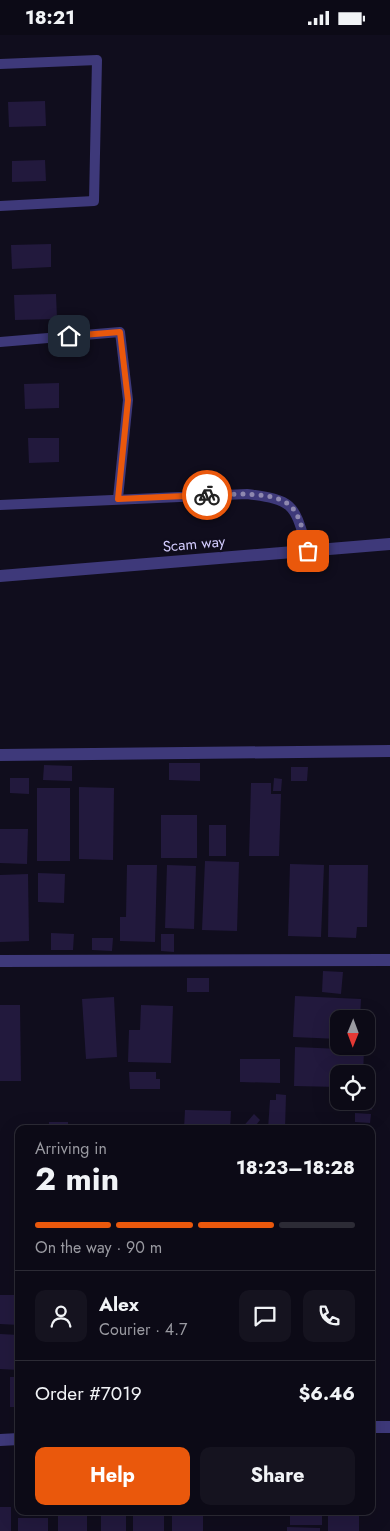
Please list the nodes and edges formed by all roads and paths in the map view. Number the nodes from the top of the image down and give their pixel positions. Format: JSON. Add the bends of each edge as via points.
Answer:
{"nodes":[{"id":1,"x":0,"y":64,"type":"edge"},
{"id":2,"x":0,"y":206,"type":"edge"},
{"id":3,"x":0,"y":342,"type":"edge"},
{"id":4,"x":118,"y":499,"type":"junction"},
{"id":5,"x":0,"y":505,"type":"edge"},
{"id":6,"x":390,"y":544,"type":"edge"},
{"id":7,"x":308,"y":551,"type":"junction"},
{"id":8,"x":0,"y":577,"type":"edge"},
{"id":9,"x":390,"y":751,"type":"edge"},
{"id":10,"x":0,"y":755,"type":"edge"},
{"id":11,"x":390,"y":960,"type":"edge"},
{"id":12,"x":0,"y":961,"type":"edge"},
{"id":13,"x":375,"y":1427,"type":"edge"},
{"id":14,"x":390,"y":1427,"type":"edge"},
{"id":15,"x":15,"y":1439,"type":"edge"},
{"id":16,"x":0,"y":1440,"type":"edge"}],
"edges":[{"from":1,"to":2,"type":"lane","via":[[97,61],[94,201]]},
{"from":3,"to":4,"type":"lane","via":[[120,332],[128,400]]},
{"from":4,"to":5,"type":"lane"},
{"from":4,"to":7,"type":"lane","via":[[247,494],[277,498],[296,513]]},
{"from":6,"to":7,"type":"street","name":"Scam way"},
{"from":7,"to":8,"type":"street","name":"Scam way"},
{"from":9,"to":10,"type":"street"},
{"from":11,"to":12,"type":"street"},
{"from":13,"to":14,"type":"street"},
{"from":15,"to":16,"type":"street"}]}
